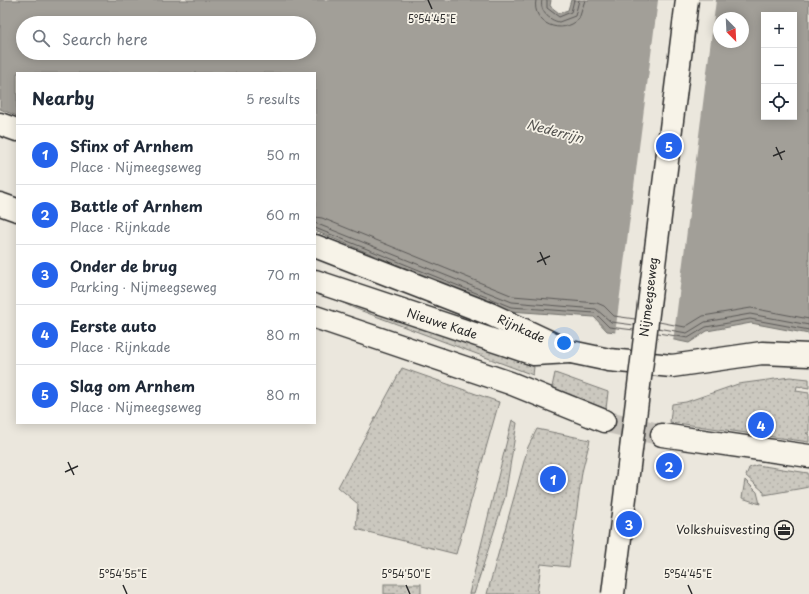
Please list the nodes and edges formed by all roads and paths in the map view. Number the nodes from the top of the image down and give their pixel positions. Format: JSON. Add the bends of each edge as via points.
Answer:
{"nodes":[{"id":1,"x":687,"y":0,"type":"edge"},
{"id":2,"x":0,"y":124,"type":"edge"},
{"id":3,"x":16,"y":130,"type":"edge"},
{"id":4,"x":0,"y":204,"type":"edge"},
{"id":5,"x":16,"y":210,"type":"edge"},
{"id":6,"x":316,"y":246,"type":"edge"},
{"id":7,"x":316,"y":281,"type":"edge"},
{"id":8,"x":316,"y":317,"type":"edge"},
{"id":9,"x":571,"y":352,"type":"junction"},
{"id":10,"x":809,"y":355,"type":"edge"},
{"id":11,"x":604,"y":422,"type":"tunnel mouth"},
{"id":12,"x":662,"y":435,"type":"tunnel mouth"},
{"id":13,"x":809,"y":456,"type":"edge"},
{"id":14,"x":613,"y":594,"type":"edge"}],
"edges":[{"from":1,"to":14,"type":"street","name":"Nijmeegseweg","bridge":true},
{"from":2,"to":3,"type":"street"},
{"from":4,"to":5,"type":"street"},
{"from":6,"to":9,"type":"street","name":"Rijnkade","via":[[490,314]]},
{"from":7,"to":9,"type":"street","name":"Nieuwe Kade","via":[[534,354]]},
{"from":8,"to":11,"type":"street","via":[[533,392]]},
{"from":9,"to":10,"type":"street","name":"Rijnkade","via":[[609,360],[672,366],[762,353]]},
{"from":12,"to":13,"type":"street"}]}
